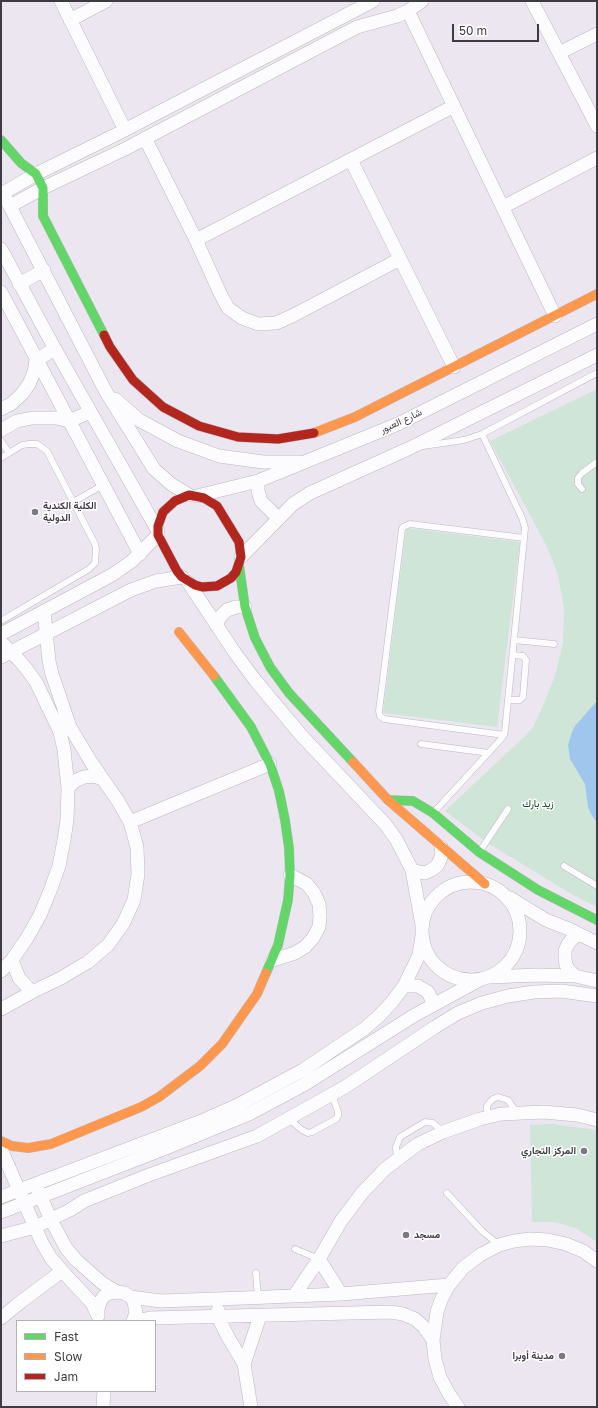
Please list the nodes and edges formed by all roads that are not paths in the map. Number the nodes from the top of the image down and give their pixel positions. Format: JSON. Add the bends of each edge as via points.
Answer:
{"nodes":[{"id":1,"x":61,"y":1,"type":"edge"},
{"id":2,"x":106,"y":1,"type":"edge"},
{"id":3,"x":373,"y":1,"type":"edge"},
{"id":4,"x":377,"y":1,"type":"edge"},
{"id":5,"x":421,"y":1,"type":"edge"},
{"id":6,"x":532,"y":1,"type":"edge"},
{"id":7,"x":408,"y":11,"type":"junction"},
{"id":8,"x":385,"y":19,"type":"junction"},
{"id":9,"x":70,"y":20,"type":"junction"},
{"id":10,"x":597,"y":34,"type":"edge"},
{"id":11,"x":559,"y":52,"type":"junction"},
{"id":12,"x":454,"y":106,"type":"junction"},
{"id":13,"x":142,"y":121,"type":"junction"},
{"id":14,"x":597,"y":126,"type":"edge"},
{"id":15,"x":121,"y":132,"type":"junction"},
{"id":16,"x":147,"y":136,"type":"junction"},
{"id":17,"x":1,"y":140,"type":"edge"},
{"id":18,"x":125,"y":148,"type":"junction"},
{"id":19,"x":597,"y":158,"type":"edge"},
{"id":20,"x":351,"y":160,"type":"junction"},
{"id":21,"x":36,"y":174,"type":"junction"},
{"id":22,"x":43,"y":188,"type":"junction"},
{"id":23,"x":2,"y":191,"type":"edge"},
{"id":24,"x":10,"y":206,"type":"junction"},
{"id":25,"x":503,"y":207,"type":"junction"},
{"id":26,"x":196,"y":240,"type":"junction"},
{"id":27,"x":1,"y":249,"type":"edge"},
{"id":28,"x":400,"y":259,"type":"junction"},
{"id":29,"x":44,"y":270,"type":"junction"},
{"id":30,"x":19,"y":284,"type":"junction"},
{"id":31,"x":1,"y":292,"type":"edge"},
{"id":32,"x":597,"y":294,"type":"edge"},
{"id":33,"x":555,"y":316,"type":"junction"},
{"id":34,"x":597,"y":324,"type":"edge"},
{"id":35,"x":55,"y":349,"type":"junction"},
{"id":36,"x":597,"y":355,"type":"edge"},
{"id":37,"x":36,"y":360,"type":"junction"},
{"id":38,"x":454,"y":367,"type":"junction"},
{"id":39,"x":597,"y":373,"type":"edge"},
{"id":40,"x":106,"y":392,"type":"junction"},
{"id":41,"x":1,"y":409,"type":"edge"},
{"id":42,"x":90,"y":412,"type":"junction"},
{"id":43,"x":69,"y":421,"type":"junction"},
{"id":44,"x":1,"y":430,"type":"edge"},
{"id":45,"x":482,"y":434,"type":"junction"},
{"id":46,"x":1,"y":441,"type":"edge"},
{"id":47,"x":410,"y":448,"type":"junction"},
{"id":48,"x":9,"y":453,"type":"junction"},
{"id":49,"x":1,"y":458,"type":"edge"},
{"id":50,"x":307,"y":462,"type":"junction"},
{"id":51,"x":597,"y":462,"type":"edge"},
{"id":52,"x":258,"y":481,"type":"junction"},
{"id":53,"x":103,"y":485,"type":"junction"},
{"id":54,"x":582,"y":489,"type":"dead end"},
{"id":55,"x":193,"y":496,"type":"junction"},
{"id":56,"x":73,"y":502,"type":"junction"},
{"id":57,"x":278,"y":518,"type":"junction"},
{"id":58,"x":158,"y":533,"type":"junction"},
{"id":59,"x":524,"y":538,"type":"junction"},
{"id":60,"x":140,"y":554,"type":"junction"},
{"id":61,"x":240,"y":561,"type":"junction"},
{"id":62,"x":72,"y":579,"type":"junction"},
{"id":63,"x":185,"y":580,"type":"junction"},
{"id":64,"x":80,"y":592,"type":"junction"},
{"id":65,"x":245,"y":607,"type":"junction"},
{"id":66,"x":44,"y":611,"type":"junction"},
{"id":67,"x":1,"y":621,"type":"edge"},
{"id":68,"x":216,"y":625,"type":"junction"},
{"id":69,"x":179,"y":632,"type":"dead end"},
{"id":70,"x":1,"y":634,"type":"edge"},
{"id":71,"x":46,"y":634,"type":"junction"},
{"id":72,"x":514,"y":640,"type":"junction"},
{"id":73,"x":1,"y":642,"type":"edge"},
{"id":74,"x":554,"y":644,"type":"dead end"},
{"id":75,"x":6,"y":654,"type":"edge"},
{"id":76,"x":513,"y":655,"type":"junction"},
{"id":77,"x":508,"y":700,"type":"junction"},
{"id":78,"x":65,"y":729,"type":"junction"},
{"id":79,"x":504,"y":735,"type":"junction"},
{"id":80,"x":421,"y":744,"type":"dead end"},
{"id":81,"x":488,"y":753,"type":"junction"},
{"id":82,"x":270,"y":764,"type":"junction"},
{"id":83,"x":103,"y":779,"type":"junction"},
{"id":84,"x":68,"y":788,"type":"junction"},
{"id":85,"x":388,"y":800,"type":"junction"},
{"id":86,"x":508,"y":809,"type":"dead end"},
{"id":87,"x":432,"y":813,"type":"junction"},
{"id":88,"x":130,"y":822,"type":"junction"},
{"id":89,"x":441,"y":847,"type":"junction"},
{"id":90,"x":479,"y":852,"type":"junction"},
{"id":91,"x":564,"y":866,"type":"dead end"},
{"id":92,"x":412,"y":870,"type":"junction"},
{"id":93,"x":290,"y":875,"type":"junction"},
{"id":94,"x":485,"y":884,"type":"junction"},
{"id":95,"x":597,"y":886,"type":"edge"},
{"id":96,"x":504,"y":894,"type":"junction"},
{"id":97,"x":597,"y":920,"type":"edge"},
{"id":98,"x":422,"y":931,"type":"junction"},
{"id":99,"x":579,"y":935,"type":"junction"},
{"id":100,"x":597,"y":942,"type":"edge"},
{"id":101,"x":12,"y":960,"type":"junction"},
{"id":102,"x":272,"y":960,"type":"junction"},
{"id":103,"x":1,"y":971,"type":"edge"},
{"id":104,"x":575,"y":976,"type":"junction"},
{"id":105,"x":484,"y":978,"type":"junction"},
{"id":106,"x":597,"y":981,"type":"edge"},
{"id":107,"x":404,"y":986,"type":"junction"},
{"id":108,"x":32,"y":992,"type":"junction"},
{"id":109,"x":597,"y":996,"type":"edge"},
{"id":110,"x":434,"y":1004,"type":"junction"},
{"id":111,"x":1,"y":1009,"type":"edge"},
{"id":112,"x":332,"y":1094,"type":"junction"},
{"id":113,"x":288,"y":1119,"type":"junction"},
{"id":114,"x":597,"y":1120,"type":"edge"},
{"id":115,"x":1,"y":1141,"type":"edge"},
{"id":116,"x":1,"y":1149,"type":"edge"},
{"id":117,"x":34,"y":1184,"type":"junction"},
{"id":118,"x":18,"y":1190,"type":"junction"},
{"id":119,"x":447,"y":1193,"type":"dead end"},
{"id":120,"x":40,"y":1196,"type":"junction"},
{"id":121,"x":1,"y":1197,"type":"edge"},
{"id":122,"x":23,"y":1203,"type":"junction"},
{"id":123,"x":1,"y":1211,"type":"edge"},
{"id":124,"x":51,"y":1220,"type":"junction"},
{"id":125,"x":34,"y":1227,"type":"junction"},
{"id":126,"x":1,"y":1236,"type":"edge"},
{"id":127,"x":499,"y":1245,"type":"junction"},
{"id":128,"x":295,"y":1250,"type":"dead end"},
{"id":129,"x":319,"y":1259,"type":"junction"},
{"id":130,"x":597,"y":1261,"type":"edge"},
{"id":131,"x":62,"y":1271,"type":"junction"},
{"id":132,"x":256,"y":1273,"type":"dead end"},
{"id":133,"x":449,"y":1285,"type":"junction"},
{"id":134,"x":117,"y":1292,"type":"junction"},
{"id":135,"x":341,"y":1294,"type":"junction"},
{"id":136,"x":294,"y":1296,"type":"junction"},
{"id":137,"x":131,"y":1297,"type":"junction"},
{"id":138,"x":258,"y":1298,"type":"junction"},
{"id":139,"x":218,"y":1299,"type":"junction"},
{"id":140,"x":260,"y":1316,"type":"junction"},
{"id":141,"x":218,"y":1317,"type":"junction"},
{"id":142,"x":1,"y":1318,"type":"edge"},
{"id":143,"x":100,"y":1318,"type":"edge"},
{"id":144,"x":133,"y":1320,"type":"edge"},
{"id":145,"x":141,"y":1320,"type":"edge"},
{"id":146,"x":433,"y":1340,"type":"junction"},
{"id":147,"x":244,"y":1364,"type":"junction"},
{"id":148,"x":104,"y":1392,"type":"edge"},
{"id":149,"x":103,"y":1407,"type":"edge"},
{"id":150,"x":251,"y":1407,"type":"edge"},
{"id":151,"x":458,"y":1407,"type":"edge"}],
"edges":[{"from":1,"to":9,"type":"street"},
{"from":2,"to":9,"type":"street"},
{"from":3,"to":13,"type":"street"},
{"from":4,"to":8,"type":"street"},
{"from":5,"to":7,"type":"street"},
{"from":6,"to":11,"type":"street"},
{"from":7,"to":8,"type":"street"},
{"from":7,"to":12,"type":"street"},
{"from":8,"to":16,"type":"street","via":[[357,27]]},
{"from":9,"to":15,"type":"street"},
{"from":10,"to":11,"type":"street"},
{"from":11,"to":14,"type":"street"},
{"from":12,"to":20,"type":"street"},
{"from":12,"to":25,"type":"street"},
{"from":13,"to":15,"type":"street"},
{"from":13,"to":16,"type":"street"},
{"from":15,"to":18,"type":"street"},
{"from":15,"to":21,"type":"street"},
{"from":16,"to":18,"type":"street"},
{"from":16,"to":26,"type":"street"},
{"from":17,"to":21,"type":"street","via":[[21,163]]},
{"from":18,"to":22,"type":"street"},
{"from":19,"to":25,"type":"street"},
{"from":20,"to":26,"type":"street"},
{"from":20,"to":28,"type":"street"},
{"from":21,"to":22,"type":"street"},
{"from":21,"to":23,"type":"street"},
{"from":22,"to":24,"type":"street"},
{"from":22,"to":38,"type":"street","via":[[43,216],[110,348],[133,380],[158,402],[199,426],[238,437],[278,439],[318,432],[355,417]]},
{"from":23,"to":24,"type":"street"},
{"from":24,"to":29,"type":"street"},
{"from":25,"to":33,"type":"street"},
{"from":26,"to":28,"type":"street","via":[[228,308],[242,318],[258,324],[276,323],[292,316]]},
{"from":27,"to":30,"type":"street"},
{"from":28,"to":38,"type":"street"},
{"from":29,"to":30,"type":"street"},
{"from":29,"to":40,"type":"street"},
{"from":30,"to":35,"type":"street"},
{"from":31,"to":37,"type":"street"},
{"from":32,"to":33,"type":"street"},
{"from":33,"to":38,"type":"street"},
{"from":34,"to":50,"type":"street","name":"شارع العبور","via":[[398,424]]},
{"from":35,"to":37,"type":"street"},
{"from":35,"to":42,"type":"street"},
{"from":36,"to":47,"type":"street"},
{"from":37,"to":41,"type":"street","via":[[31,378],[22,394]]},
{"from":37,"to":43,"type":"street"},
{"from":39,"to":45,"type":"lane"},
{"from":40,"to":50,"type":"street","via":[[139,420],[178,441],[219,456],[263,462]]},
{"from":40,"to":55,"type":"street","via":[[154,469],[171,484]]},
{"from":42,"to":43,"type":"street"},
{"from":42,"to":58,"type":"street"},
{"from":43,"to":44,"type":"street","via":[[57,418],[32,418]]},
{"from":43,"to":53,"type":"street"},
{"from":45,"to":47,"type":"lane","via":[[464,440]]},
{"from":45,"to":59,"type":"lane","via":[[522,518]]},
{"from":46,"to":48,"type":"lane"},
{"from":47,"to":57,"type":"street","via":[[310,493]]},
{"from":48,"to":49,"type":"lane"},
{"from":48,"to":56,"type":"lane","via":[[29,444],[37,444],[47,451]]},
{"from":50,"to":52,"type":"street","name":"شارع العبور"},
{"from":51,"to":54,"type":"lane","via":[[578,478],[578,484]]},
{"from":52,"to":55,"type":"street","name":"شارع العبور"},
{"from":52,"to":57,"type":"street","via":[[261,501]]},
{"from":53,"to":56,"type":"lane"},
{"from":53,"to":60,"type":"street"},
{"from":55,"to":58,"type":"street","via":[[175,501],[168,506],[160,518]]},
{"from":55,"to":61,"type":"street","via":[[204,498],[217,506],[239,542]]},
{"from":56,"to":62,"type":"lane","via":[[95,544],[96,556],[95,563],[89,569]]},
{"from":57,"to":61,"type":"street"},
{"from":58,"to":60,"type":"street"},
{"from":58,"to":63,"type":"street","via":[[177,571]]},
{"from":59,"to":72,"type":"lane"},
{"from":59,"to":79,"type":"lane","via":[[410,524],[402,529],[379,711],[384,719]]},
{"from":60,"to":64,"type":"street","via":[[112,575]]},
{"from":61,"to":63,"type":"street","via":[[231,578],[217,586],[202,587]]},
{"from":61,"to":65,"type":"street"},
{"from":62,"to":64,"type":"lane"},
{"from":62,"to":67,"type":"lane"},
{"from":63,"to":68,"type":"street"},
{"from":63,"to":71,"type":"street","via":[[156,581],[143,585]]},
{"from":64,"to":66,"type":"street"},
{"from":65,"to":68,"type":"street","via":[[227,610]]},
{"from":65,"to":85,"type":"street","via":[[255,638],[277,678]]},
{"from":66,"to":70,"type":"street"},
{"from":66,"to":71,"type":"street"},
{"from":68,"to":92,"type":"street","via":[[276,706],[386,825]]},
{"from":69,"to":82,"type":"street","via":[[239,709]]},
{"from":71,"to":75,"type":"street"},
{"from":71,"to":78,"type":"street","via":[[49,661]]},
{"from":72,"to":74,"type":"lane"},
{"from":72,"to":76,"type":"lane"},
{"from":73,"to":75,"type":"street"},
{"from":75,"to":78,"type":"street","via":[[20,661]]},
{"from":76,"to":77,"type":"lane"},
{"from":76,"to":77,"type":"lane","via":[[523,656],[526,660],[523,697],[520,700]]},
{"from":77,"to":79,"type":"lane"},
{"from":78,"to":83,"type":"street","via":[[84,750]]},
{"from":78,"to":84,"type":"street"},
{"from":79,"to":81,"type":"lane"},
{"from":80,"to":81,"type":"lane"},
{"from":81,"to":87,"type":"lane"},
{"from":82,"to":88,"type":"street"},
{"from":82,"to":93,"type":"street","via":[[286,820]]},
{"from":83,"to":84,"type":"street","via":[[94,776],[84,777]]},
{"from":83,"to":88,"type":"street"},
{"from":84,"to":101,"type":"street","via":[[67,820],[59,866],[40,915]]},
{"from":85,"to":87,"type":"street","via":[[413,800]]},
{"from":85,"to":89,"type":"street"},
{"from":86,"to":90,"type":"lane"},
{"from":87,"to":90,"type":"street"},
{"from":88,"to":108,"type":"street","via":[[137,847],[138,874],[134,900],[123,924],[108,945],[88,962]]},
{"from":89,"to":92,"type":"street","via":[[442,854],[437,866],[425,873]]},
{"from":89,"to":94,"type":"street"},
{"from":90,"to":97,"type":"street","via":[[538,890]]},
{"from":91,"to":95,"type":"lane"},
{"from":92,"to":98,"type":"street"},
{"from":93,"to":102,"type":"street","via":[[284,923]]},
{"from":93,"to":102,"type":"street","via":[[307,884],[314,893],[319,904],[319,927],[306,947]]},
{"from":94,"to":96,"type":"street"},
{"from":94,"to":98,"type":"street","via":[[460,883],[439,894],[425,913]]},
{"from":96,"to":99,"type":"street","via":[[546,920]]},
{"from":96,"to":105,"type":"street","via":[[512,903],[520,924],[518,946],[506,966]]},
{"from":98,"to":105,"type":"street","via":[[432,961],[442,970],[468,980]]},
{"from":98,"to":107,"type":"street","via":[[419,955]]},
{"from":99,"to":100,"type":"street"},
{"from":99,"to":104,"type":"street","via":[[568,944],[565,958],[566,965]]},
{"from":101,"to":103,"type":"street"},
{"from":101,"to":108,"type":"street","via":[[19,978]]},
{"from":102,"to":115,"type":"street","via":[[257,994],[222,1044],[200,1066],[159,1097],[51,1144],[28,1148],[12,1146]]},
{"from":104,"to":105,"type":"street"},
{"from":104,"to":106,"type":"street"},
{"from":105,"to":110,"type":"street"},
{"from":107,"to":110,"type":"street","via":[[418,986],[424,989]]},
{"from":107,"to":117,"type":"street","via":[[379,1016],[364,1029],[271,1088],[204,1120]]},
{"from":108,"to":111,"type":"street"},
{"from":109,"to":112,"type":"street","via":[[561,991],[534,992],[482,1003],[458,1013]]},
{"from":110,"to":120,"type":"street","via":[[305,1084],[249,1114]]},
{"from":112,"to":113,"type":"street"},
{"from":112,"to":113,"type":"lane","via":[[338,1112],[336,1119],[308,1133]]},
{"from":113,"to":124,"type":"street","via":[[243,1142],[148,1175],[84,1201]]},
{"from":114,"to":129,"type":"street","via":[[577,1115],[543,1112],[487,1117],[443,1132],[418,1144],[386,1169],[362,1193],[341,1221]]},
{"from":116,"to":118,"type":"street"},
{"from":117,"to":118,"type":"street"},
{"from":117,"to":120,"type":"street"},
{"from":118,"to":121,"type":"street"},
{"from":118,"to":122,"type":"street"},
{"from":119,"to":127,"type":"lane","via":[[482,1231]]},
{"from":120,"to":122,"type":"street"},
{"from":120,"to":124,"type":"street"},
{"from":122,"to":123,"type":"street"},
{"from":122,"to":125,"type":"street"},
{"from":124,"to":125,"type":"street"},
{"from":124,"to":134,"type":"street","via":[[66,1248],[76,1260],[106,1286]]},
{"from":125,"to":126,"type":"street"},
{"from":125,"to":131,"type":"street","via":[[51,1258]]},
{"from":127,"to":130,"type":"street","via":[[530,1239],[548,1240],[583,1251]]},
{"from":127,"to":133,"type":"street","via":[[474,1259]]},
{"from":128,"to":129,"type":"lane"},
{"from":129,"to":135,"type":"street"},
{"from":129,"to":136,"type":"street"},
{"from":131,"to":142,"type":"street"},
{"from":131,"to":143,"type":"street","via":[[92,1303]]},
{"from":132,"to":138,"type":"lane"},
{"from":133,"to":135,"type":"street"},
{"from":133,"to":146,"type":"street","via":[[437,1312]]},
{"from":134,"to":137,"type":"street"},
{"from":134,"to":143,"type":"street","via":[[104,1296],[100,1302]]},
{"from":135,"to":136,"type":"street"},
{"from":136,"to":138,"type":"street"},
{"from":137,"to":139,"type":"street","via":[[161,1301]]},
{"from":137,"to":144,"type":"street","via":[[136,1307]]},
{"from":138,"to":139,"type":"street"},
{"from":139,"to":141,"type":"street"},
{"from":140,"to":141,"type":"street"},
{"from":140,"to":146,"type":"street","via":[[391,1312],[415,1319]]},
{"from":140,"to":147,"type":"street"},
{"from":141,"to":145,"type":"street"},
{"from":141,"to":147,"type":"street"},
{"from":146,"to":151,"type":"street","via":[[440,1377]]},
{"from":147,"to":150,"type":"street"},
{"from":148,"to":149,"type":"street"}]}
